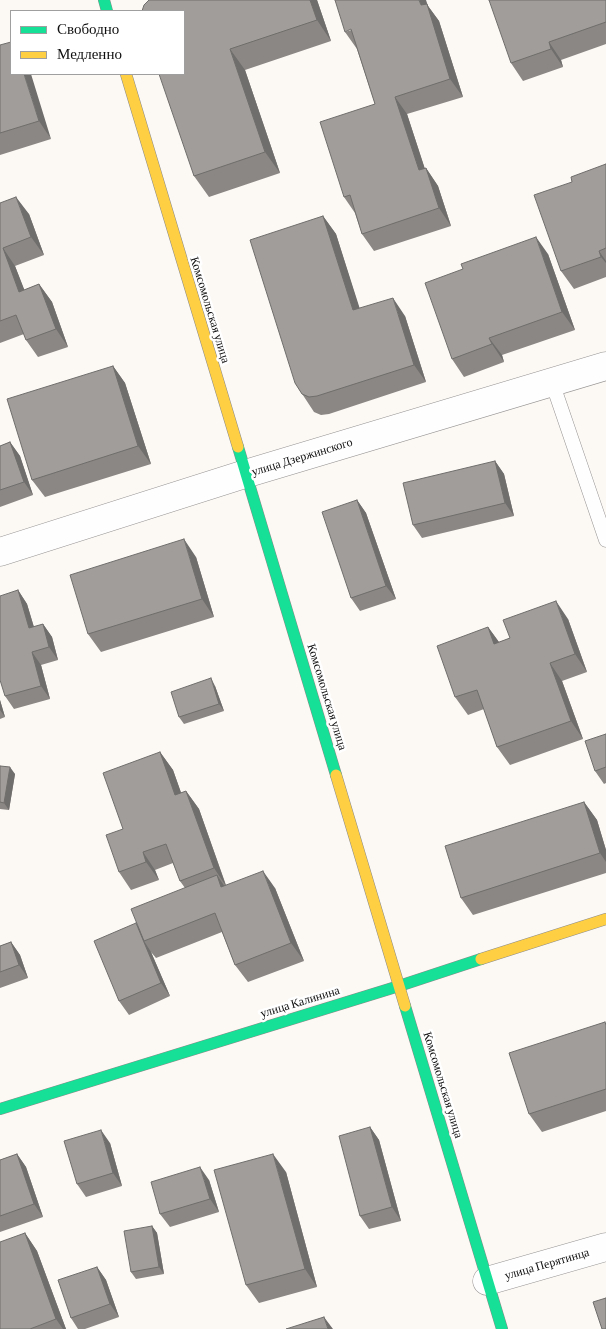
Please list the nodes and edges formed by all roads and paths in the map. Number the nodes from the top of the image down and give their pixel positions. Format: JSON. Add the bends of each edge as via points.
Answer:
{"nodes":[{"id":1,"x":126,"y":75,"type":"edge"},
{"id":2,"x":606,"y":366,"type":"edge"},
{"id":3,"x":552,"y":382,"type":"junction"},
{"id":4,"x":246,"y":474,"type":"junction"},
{"id":5,"x":606,"y":540,"type":"edge"},
{"id":6,"x":0,"y":552,"type":"edge"},
{"id":7,"x":606,"y":918,"type":"edge"},
{"id":8,"x":399,"y":986,"type":"junction"},
{"id":9,"x":0,"y":1109,"type":"edge"},
{"id":10,"x":606,"y":1247,"type":"edge"},
{"id":11,"x":487,"y":1281,"type":"junction"},
{"id":12,"x":502,"y":1329,"type":"edge"}],
"edges":[{"from":1,"to":4,"type":"main road","name":"Комсомольская улица"},
{"from":2,"to":3,"type":"street","name":"улица Дзержинского"},
{"from":3,"to":4,"type":"street","name":"улица Дзержинского"},
{"from":3,"to":5,"type":"lane"},
{"from":4,"to":6,"type":"street","name":"улица Дзержинского"},
{"from":4,"to":8,"type":"main road","name":"Комсомольская улица"},
{"from":7,"to":8,"type":"main road","name":"улица Калинина"},
{"from":8,"to":9,"type":"main road","name":"улица Калинина"},
{"from":8,"to":11,"type":"main road","name":"Комсомольская улица"},
{"from":10,"to":11,"type":"street","name":"улица Перятинца"},
{"from":11,"to":12,"type":"main road","name":"Комсомольская улица"}]}
